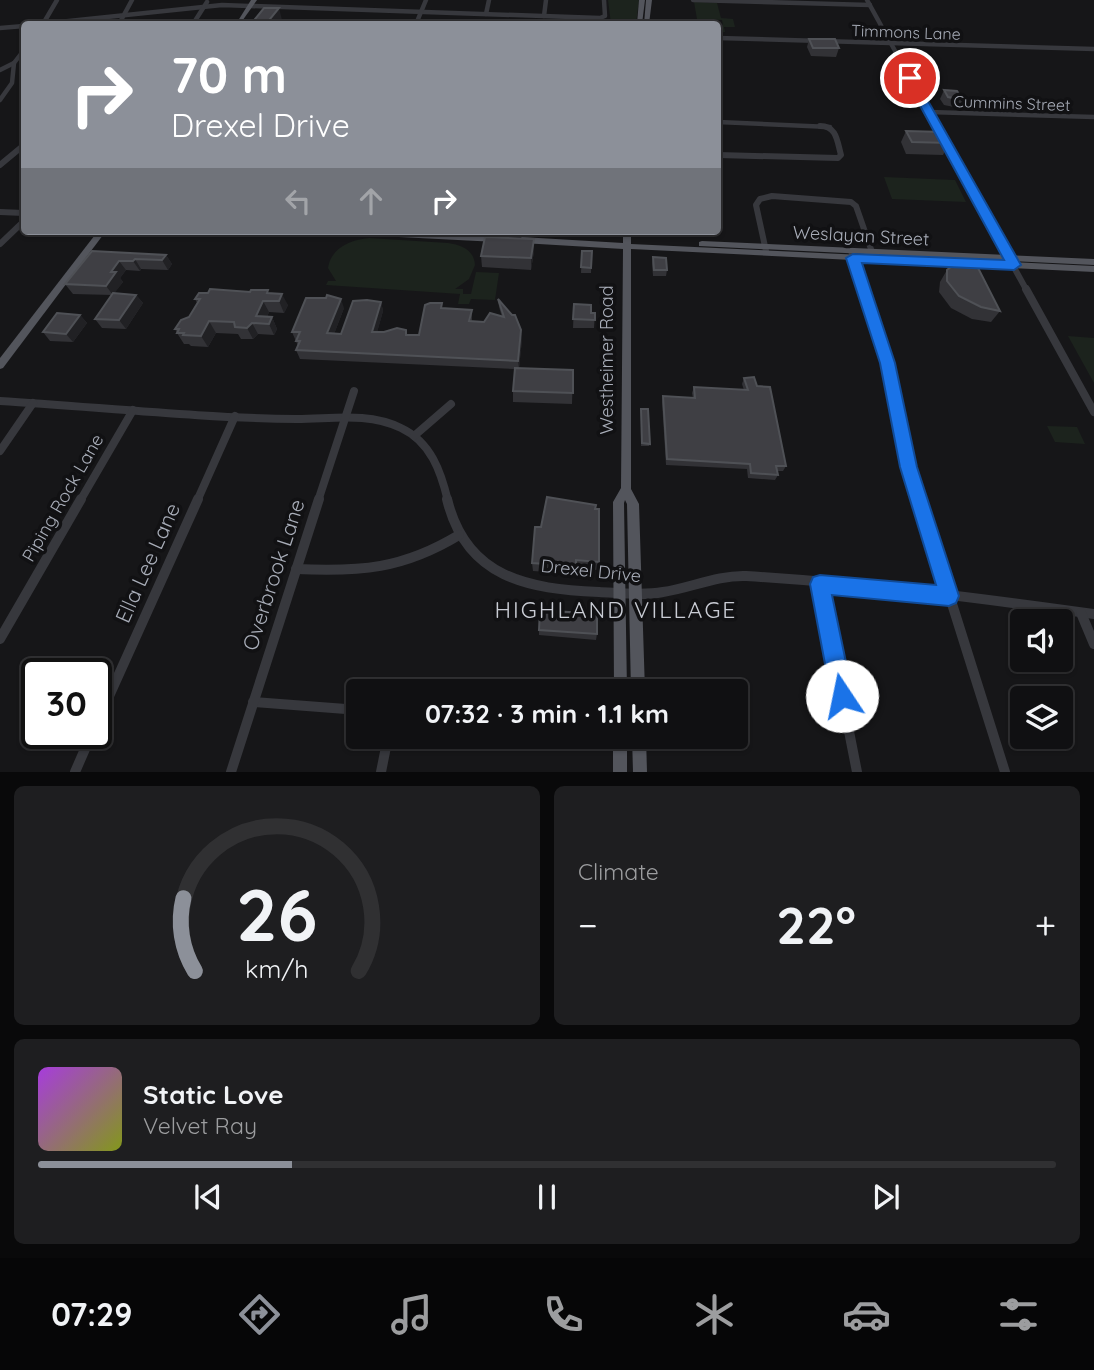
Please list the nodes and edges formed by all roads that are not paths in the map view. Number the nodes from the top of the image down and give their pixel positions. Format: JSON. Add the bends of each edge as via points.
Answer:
{"nodes":[{"id":1,"x":57,"y":0,"type":"edge"},
{"id":2,"x":132,"y":0,"type":"edge"},
{"id":3,"x":209,"y":0,"type":"edge"},
{"id":4,"x":293,"y":0,"type":"edge"},
{"id":5,"x":359,"y":0,"type":"edge"},
{"id":6,"x":426,"y":0,"type":"edge"},
{"id":7,"x":489,"y":0,"type":"edge"},
{"id":8,"x":546,"y":0,"type":"edge"},
{"id":9,"x":604,"y":0,"type":"edge"},
{"id":10,"x":642,"y":0,"type":"edge"},
{"id":11,"x":649,"y":0,"type":"edge"},
{"id":12,"x":693,"y":0,"type":"edge"},
{"id":13,"x":772,"y":1,"type":"edge"},
{"id":14,"x":252,"y":3,"type":"edge"},
{"id":15,"x":868,"y":3,"type":"edge"},
{"id":16,"x":205,"y":6,"type":"junction"},
{"id":17,"x":289,"y":7,"type":"junction"},
{"id":18,"x":354,"y":9,"type":"junction"},
{"id":19,"x":422,"y":11,"type":"junction"},
{"id":20,"x":485,"y":14,"type":"junction"},
{"id":21,"x":124,"y":15,"type":"junction"},
{"id":22,"x":544,"y":16,"type":"junction"},
{"id":23,"x":645,"y":20,"type":"edge"},
{"id":24,"x":44,"y":21,"type":"edge"},
{"id":25,"x":69,"y":21,"type":"edge"},
{"id":26,"x":121,"y":21,"type":"edge"},
{"id":27,"x":196,"y":21,"type":"edge"},
{"id":28,"x":240,"y":21,"type":"edge"},
{"id":29,"x":417,"y":21,"type":"edge"},
{"id":30,"x":21,"y":26,"type":"edge"},
{"id":31,"x":0,"y":28,"type":"edge"},
{"id":32,"x":721,"y":38,"type":"edge"},
{"id":33,"x":891,"y":44,"type":"junction"},
{"id":34,"x":1094,"y":49,"type":"edge"},
{"id":35,"x":21,"y":54,"type":"edge"},
{"id":36,"x":14,"y":63,"type":"junction"},
{"id":37,"x":0,"y":70,"type":"edge"},
{"id":38,"x":0,"y":100,"type":"edge"},
{"id":39,"x":929,"y":113,"type":"junction"},
{"id":40,"x":1094,"y":117,"type":"edge"},
{"id":41,"x":721,"y":122,"type":"edge"},
{"id":42,"x":21,"y":148,"type":"edge"},
{"id":43,"x":721,"y":155,"type":"edge"},
{"id":44,"x":0,"y":165,"type":"edge"},
{"id":45,"x":0,"y":212,"type":"edge"},
{"id":46,"x":21,"y":213,"type":"edge"},
{"id":47,"x":21,"y":224,"type":"edge"},
{"id":48,"x":99,"y":235,"type":"edge"},
{"id":49,"x":533,"y":235,"type":"edge"},
{"id":50,"x":626,"y":239,"type":"edge"},
{"id":51,"x":0,"y":244,"type":"edge"},
{"id":52,"x":766,"y":251,"type":"junction"},
{"id":53,"x":872,"y":252,"type":"junction"},
{"id":54,"x":852,"y":255,"type":"junction"},
{"id":55,"x":1012,"y":262,"type":"junction"},
{"id":56,"x":1094,"y":262,"type":"edge"},
{"id":57,"x":1094,"y":269,"type":"edge"},
{"id":58,"x":0,"y":365,"type":"edge"},
{"id":59,"x":354,"y":391,"type":"dead end"},
{"id":60,"x":0,"y":401,"type":"edge"},
{"id":61,"x":33,"y":403,"type":"junction"},
{"id":62,"x":451,"y":404,"type":"dead end"},
{"id":63,"x":133,"y":410,"type":"junction"},
{"id":64,"x":1094,"y":412,"type":"edge"},
{"id":65,"x":346,"y":415,"type":"junction"},
{"id":66,"x":235,"y":416,"type":"junction"},
{"id":67,"x":414,"y":436,"type":"junction"},
{"id":68,"x":0,"y":451,"type":"edge"},
{"id":69,"x":626,"y":489,"type":"junction"},
{"id":70,"x":459,"y":535,"type":"junction"},
{"id":71,"x":296,"y":569,"type":"junction"},
{"id":72,"x":820,"y":584,"type":"junction"},
{"id":73,"x":619,"y":593,"type":"junction"},
{"id":74,"x":636,"y":594,"type":"junction"},
{"id":75,"x":949,"y":596,"type":"junction"},
{"id":76,"x":1081,"y":614,"type":"junction"},
{"id":77,"x":1094,"y":614,"type":"edge"},
{"id":78,"x":0,"y":639,"type":"edge"},
{"id":79,"x":1094,"y":643,"type":"edge"},
{"id":80,"x":620,"y":679,"type":"edge"},
{"id":81,"x":638,"y":679,"type":"edge"},
{"id":82,"x":112,"y":689,"type":"edge"},
{"id":83,"x":253,"y":702,"type":"junction"},
{"id":84,"x":346,"y":709,"type":"edge"},
{"id":85,"x":85,"y":749,"type":"edge"},
{"id":86,"x":386,"y":749,"type":"edge"},
{"id":87,"x":620,"y":749,"type":"edge"},
{"id":88,"x":639,"y":749,"type":"edge"},
{"id":89,"x":75,"y":772,"type":"edge"},
{"id":90,"x":231,"y":772,"type":"edge"},
{"id":91,"x":381,"y":772,"type":"edge"},
{"id":92,"x":620,"y":772,"type":"edge"},
{"id":93,"x":640,"y":772,"type":"edge"},
{"id":94,"x":857,"y":772,"type":"edge"},
{"id":95,"x":1005,"y":772,"type":"edge"}],
"edges":[{"from":1,"to":24,"type":"street"},
{"from":2,"to":21,"type":"street"},
{"from":3,"to":16,"type":"street"},
{"from":4,"to":17,"type":"street"},
{"from":5,"to":18,"type":"street"},
{"from":6,"to":19,"type":"street"},
{"from":7,"to":20,"type":"street"},
{"from":8,"to":22,"type":"street"},
{"from":9,"to":22,"type":"street","via":[[604,17]]},
{"from":10,"to":23,"type":"main road"},
{"from":11,"to":23,"type":"main road"},
{"from":12,"to":13,"type":"street"},
{"from":13,"to":15,"type":"street"},
{"from":14,"to":16,"type":"street"},
{"from":14,"to":17,"type":"street"},
{"from":14,"to":28,"type":"main road"},
{"from":15,"to":33,"type":"street"},
{"from":16,"to":21,"type":"street"},
{"from":16,"to":27,"type":"street"},
{"from":17,"to":18,"type":"street"},
{"from":18,"to":19,"type":"street"},
{"from":19,"to":20,"type":"street"},
{"from":19,"to":29,"type":"street"},
{"from":20,"to":22,"type":"street"},
{"from":21,"to":25,"type":"street"},
{"from":21,"to":26,"type":"street"},
{"from":30,"to":31,"type":"street"},
{"from":32,"to":33,"type":"street","name":"Timmons Lane"},
{"from":33,"to":34,"type":"street","name":"Timmons Lane"},
{"from":33,"to":39,"type":"street"},
{"from":35,"to":36,"type":"street"},
{"from":36,"to":37,"type":"street"},
{"from":36,"to":38,"type":"street","via":[[15,78]]},
{"from":39,"to":40,"type":"street","name":"Cummins Street"},
{"from":39,"to":55,"type":"street"},
{"from":41,"to":43,"type":"street","via":[[828,126],[841,155]]},
{"from":42,"to":44,"type":"street"},
{"from":45,"to":46,"type":"street"},
{"from":47,"to":51,"type":"street"},
{"from":48,"to":58,"type":"main road"},
{"from":49,"to":50,"type":"main road","name":"Weslayan Street"},
{"from":50,"to":52,"type":"main road","name":"Weslayan Street"},
{"from":50,"to":69,"type":"main road","name":"Westheimer Road"},
{"from":52,"to":53,"type":"street","via":[[756,205],[766,197],[853,203]]},
{"from":52,"to":54,"type":"main road","name":"Weslayan Street"},
{"from":53,"to":54,"type":"main road","name":"Weslayan Street"},
{"from":53,"to":55,"type":"main road","name":"Weslayan Street"},
{"from":54,"to":55,"type":"main road","name":"Weslayan Street"},
{"from":54,"to":75,"type":"street","via":[[888,363],[908,467]]},
{"from":55,"to":56,"type":"main road","name":"Weslayan Street"},
{"from":55,"to":57,"type":"main road","name":"Weslayan Street"},
{"from":55,"to":64,"type":"street"},
{"from":59,"to":65,"type":"street","name":"Overbrook Lane"},
{"from":60,"to":61,"type":"street","name":"Drexel Drive"},
{"from":61,"to":63,"type":"street","name":"Drexel Drive"},
{"from":61,"to":68,"type":"street"},
{"from":62,"to":67,"type":"street"},
{"from":63,"to":66,"type":"street","name":"Drexel Drive"},
{"from":63,"to":78,"type":"street","name":"Piping Rock Lane"},
{"from":65,"to":66,"type":"street","name":"Drexel Drive","via":[[298,419]]},
{"from":65,"to":67,"type":"street","name":"Drexel Drive","via":[[381,420]]},
{"from":65,"to":71,"type":"street","name":"Overbrook Lane"},
{"from":66,"to":82,"type":"street","name":"Ella Lee Lane"},
{"from":67,"to":70,"type":"street","name":"Drexel Drive","via":[[437,466]]},
{"from":69,"to":73,"type":"main road","name":"Westheimer Road","via":[[618,502]]},
{"from":69,"to":74,"type":"main road","name":"Westheimer Road","via":[[633,503]]},
{"from":70,"to":71,"type":"street","via":[[421,558],[383,569]]},
{"from":70,"to":73,"type":"street","name":"Drexel Drive","via":[[485,564],[516,578],[554,588]]},
{"from":71,"to":83,"type":"street","name":"Overbrook Lane"},
{"from":72,"to":74,"type":"street","name":"Drexel Drive","via":[[732,577],[667,593]]},
{"from":72,"to":75,"type":"street","name":"Drexel Drive"},
{"from":72,"to":94,"type":"street"},
{"from":73,"to":74,"type":"street","name":"Drexel Drive"},
{"from":73,"to":80,"type":"main road","name":"Westheimer Road"},
{"from":74,"to":81,"type":"main road","name":"Westheimer Road"},
{"from":75,"to":76,"type":"street","name":"Drexel Drive"},
{"from":75,"to":95,"type":"street"},
{"from":76,"to":77,"type":"street","name":"Drexel Drive"},
{"from":76,"to":79,"type":"street"},
{"from":83,"to":84,"type":"street"},
{"from":83,"to":90,"type":"street","name":"Overbrook Lane"},
{"from":85,"to":89,"type":"street"},
{"from":86,"to":91,"type":"street"},
{"from":87,"to":92,"type":"main road"},
{"from":88,"to":93,"type":"main road"}]}
